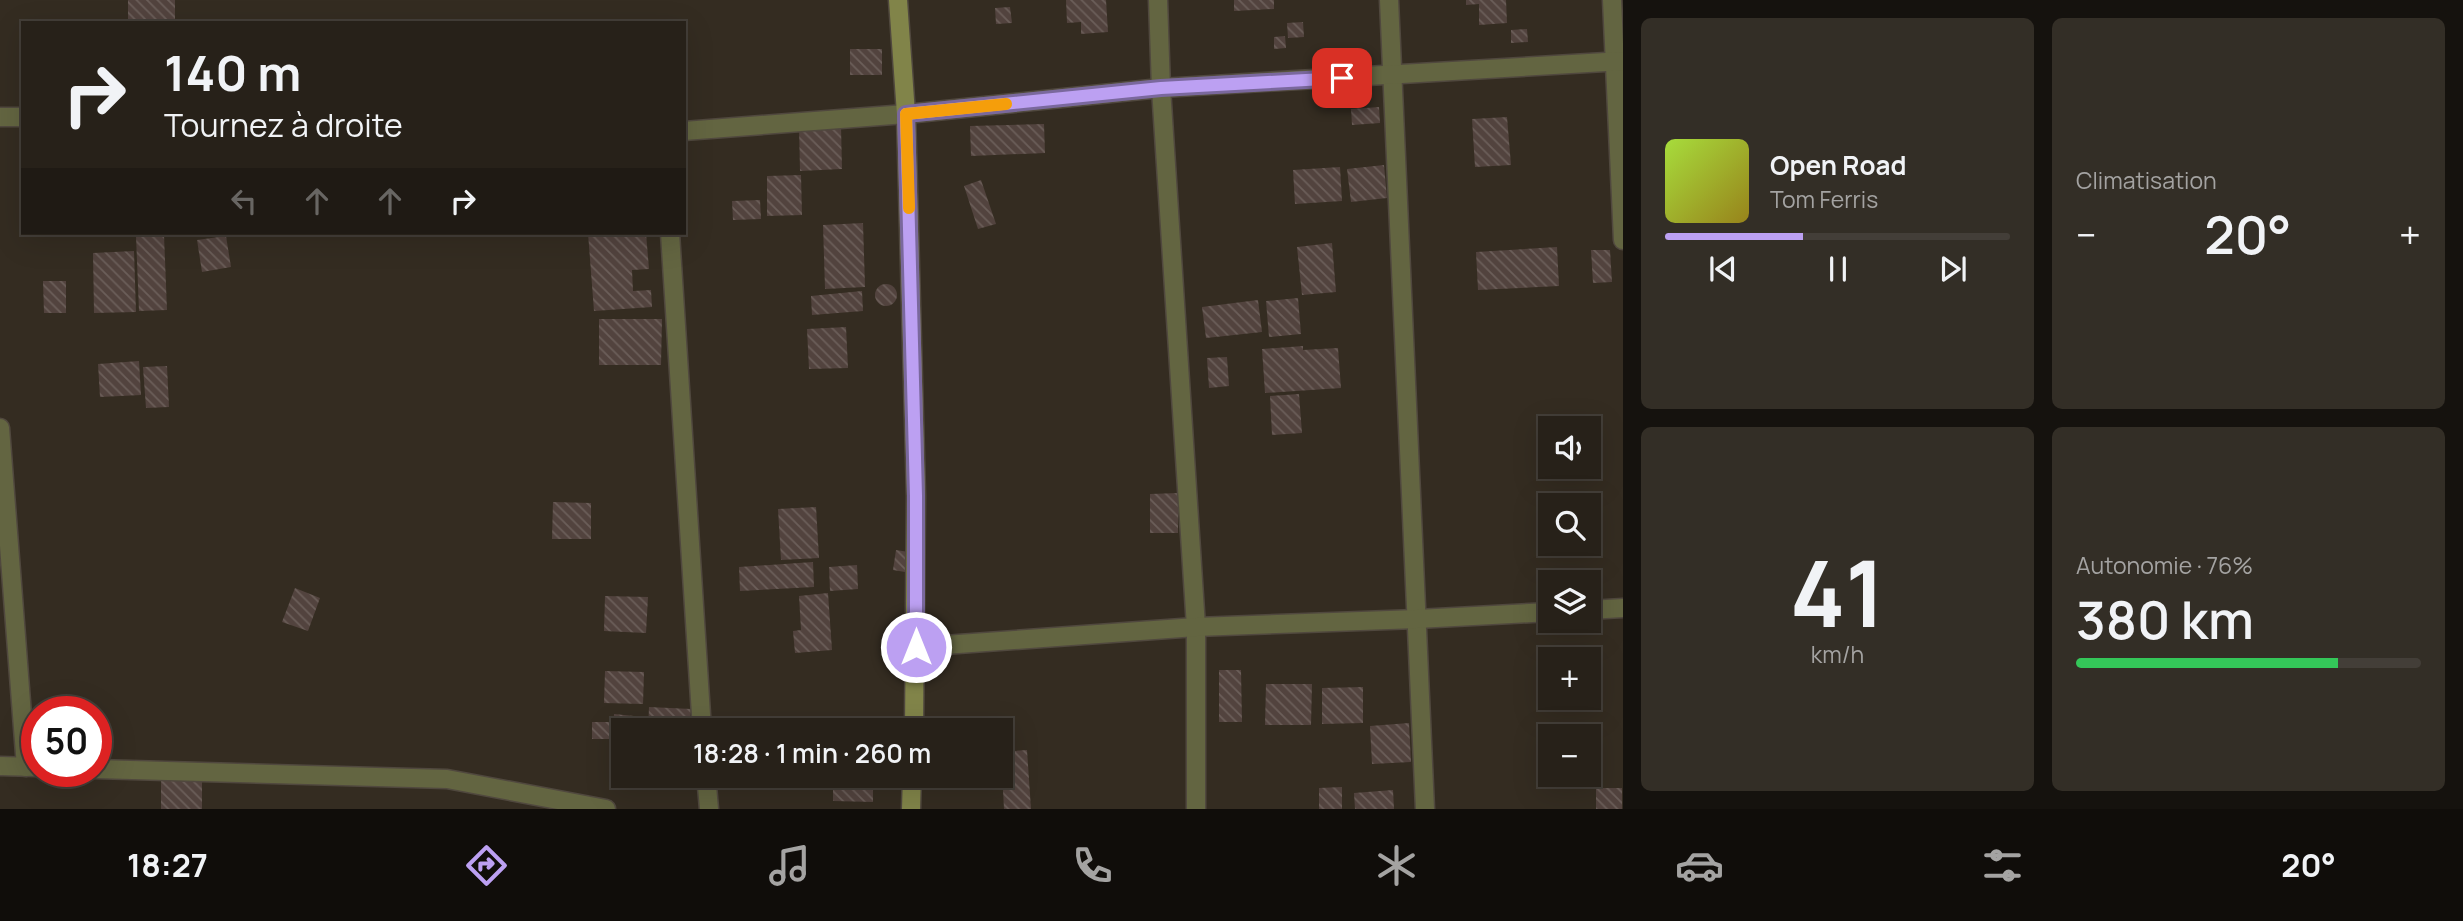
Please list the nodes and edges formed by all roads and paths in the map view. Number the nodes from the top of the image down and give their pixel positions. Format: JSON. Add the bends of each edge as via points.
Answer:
{"nodes":[{"id":1,"x":898,"y":0,"type":"edge"},
{"id":2,"x":1158,"y":0,"type":"edge"},
{"id":3,"x":1389,"y":0,"type":"edge"},
{"id":4,"x":1612,"y":0,"type":"edge"},
{"id":5,"x":1619,"y":61,"type":"edge"},
{"id":6,"x":1394,"y":75,"type":"junction"},
{"id":7,"x":1161,"y":88,"type":"junction"},
{"id":8,"x":906,"y":114,"type":"junction"},
{"id":9,"x":0,"y":117,"type":"edge"},
{"id":10,"x":21,"y":117,"type":"edge"},
{"id":11,"x":686,"y":131,"type":"edge"},
{"id":12,"x":670,"y":235,"type":"edge"},
{"id":13,"x":1623,"y":240,"type":"edge"},
{"id":14,"x":0,"y":428,"type":"edge"},
{"id":15,"x":1623,"y":608,"type":"edge"},
{"id":16,"x":1601,"y":609,"type":"edge"},
{"id":17,"x":1538,"y":613,"type":"edge"},
{"id":18,"x":1417,"y":620,"type":"junction"},
{"id":19,"x":1196,"y":627,"type":"junction"},
{"id":20,"x":916,"y":647,"type":"junction"},
{"id":21,"x":25,"y":696,"type":"edge"},
{"id":22,"x":701,"y":718,"type":"edge"},
{"id":23,"x":914,"y":718,"type":"edge"},
{"id":24,"x":0,"y":766,"type":"edge"},
{"id":25,"x":21,"y":767,"type":"edge"},
{"id":26,"x":112,"y":769,"type":"edge"},
{"id":27,"x":707,"y":788,"type":"edge"},
{"id":28,"x":912,"y":788,"type":"edge"},
{"id":29,"x":606,"y":809,"type":"edge"},
{"id":30,"x":709,"y":809,"type":"edge"},
{"id":31,"x":911,"y":809,"type":"edge"},
{"id":32,"x":1196,"y":809,"type":"edge"},
{"id":33,"x":1425,"y":809,"type":"edge"}],
"edges":[{"from":1,"to":8,"type":"main road"},
{"from":2,"to":7,"type":"street"},
{"from":3,"to":6,"type":"street"},
{"from":4,"to":5,"type":"street"},
{"from":5,"to":6,"type":"street"},
{"from":5,"to":13,"type":"street"},
{"from":6,"to":7,"type":"street"},
{"from":6,"to":18,"type":"street"},
{"from":7,"to":8,"type":"street"},
{"from":7,"to":19,"type":"street"},
{"from":8,"to":11,"type":"street"},
{"from":8,"to":20,"type":"main road"},
{"from":9,"to":10,"type":"street"},
{"from":12,"to":22,"type":"street"},
{"from":14,"to":21,"type":"street"},
{"from":15,"to":16,"type":"street"},
{"from":17,"to":18,"type":"street"},
{"from":18,"to":19,"type":"street"},
{"from":18,"to":33,"type":"street"},
{"from":19,"to":20,"type":"street"},
{"from":19,"to":32,"type":"street"},
{"from":20,"to":23,"type":"main road"},
{"from":24,"to":25,"type":"street"},
{"from":26,"to":29,"type":"street","via":[[447,779]]},
{"from":27,"to":30,"type":"street"},
{"from":28,"to":31,"type":"main road"}]}
